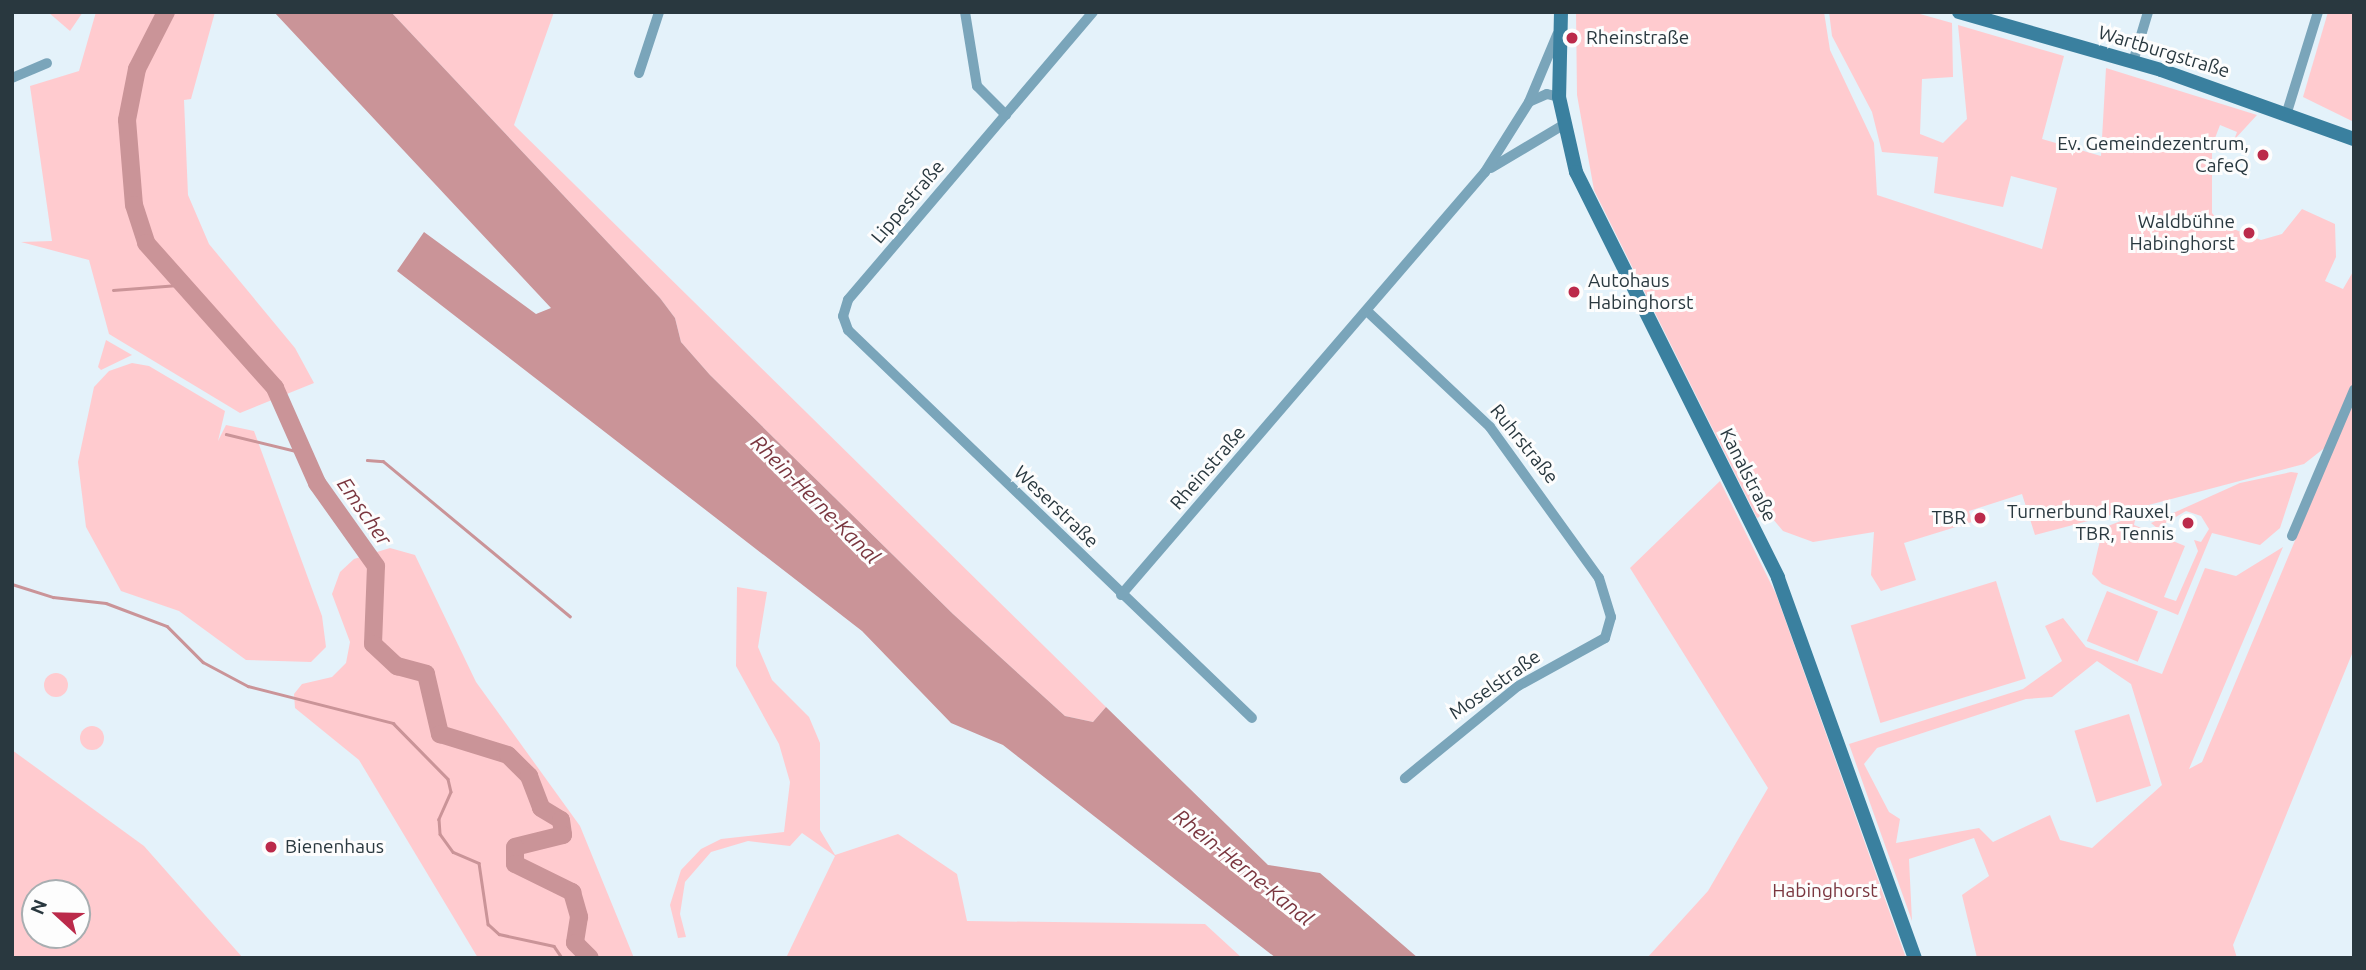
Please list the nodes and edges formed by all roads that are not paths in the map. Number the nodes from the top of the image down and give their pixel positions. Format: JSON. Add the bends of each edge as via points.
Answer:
{"nodes":[{"id":1,"x":659,"y":12,"type":"edge"},
{"id":2,"x":965,"y":12,"type":"edge"},
{"id":3,"x":1093,"y":12,"type":"edge"},
{"id":4,"x":1561,"y":12,"type":"edge"},
{"id":5,"x":1959,"y":12,"type":"edge"},
{"id":6,"x":2148,"y":12,"type":"edge"},
{"id":7,"x":2318,"y":12,"type":"edge"},
{"id":8,"x":1559,"y":29,"type":"junction"},
{"id":9,"x":2133,"y":62,"type":"junction"},
{"id":10,"x":47,"y":63,"type":"dead end"},
{"id":11,"x":639,"y":73,"type":"dead end"},
{"id":12,"x":12,"y":78,"type":"edge"},
{"id":13,"x":1559,"y":97,"type":"junction"},
{"id":14,"x":1529,"y":102,"type":"junction"},
{"id":15,"x":2287,"y":112,"type":"junction"},
{"id":16,"x":1006,"y":115,"type":"junction"},
{"id":17,"x":1563,"y":125,"type":"junction"},
{"id":18,"x":2354,"y":139,"type":"edge"},
{"id":19,"x":1485,"y":172,"type":"junction"},
{"id":20,"x":1367,"y":311,"type":"junction"},
{"id":21,"x":843,"y":316,"type":"joint"},
{"id":22,"x":2354,"y":390,"type":"edge"},
{"id":23,"x":2292,"y":536,"type":"dead end"},
{"id":24,"x":1121,"y":595,"type":"junction"},
{"id":25,"x":1611,"y":629,"type":"joint"},
{"id":26,"x":1252,"y":718,"type":"dead end"},
{"id":27,"x":1405,"y":778,"type":"dead end"},
{"id":28,"x":1915,"y":958,"type":"edge"}],
"edges":[{"from":1,"to":11,"type":"street"},
{"from":2,"to":16,"type":"street","via":[[977,86]]},
{"from":3,"to":16,"type":"street","name":"Lippestraße"},
{"from":4,"to":8,"type":"main road","name":"Kanalstraße"},
{"from":5,"to":9,"type":"main road","name":"Wartburgstraße"},
{"from":6,"to":9,"type":"street"},
{"from":7,"to":15,"type":"street"},
{"from":8,"to":13,"type":"main road","name":"Kanalstraße"},
{"from":8,"to":14,"type":"street","name":"Rheinstraße"},
{"from":9,"to":15,"type":"main road","name":"Wartburgstraße"},
{"from":10,"to":12,"type":"street"},
{"from":13,"to":14,"type":"street","via":[[1547,94]]},
{"from":13,"to":17,"type":"main road","name":"Kanalstraße"},
{"from":14,"to":19,"type":"street","name":"Rheinstraße"},
{"from":15,"to":18,"type":"main road","name":"Wartburgstraße"},
{"from":16,"to":21,"type":"street","name":"Lippestraße","via":[[848,300]]},
{"from":17,"to":19,"type":"street","name":"Rheinstraße"},
{"from":17,"to":28,"type":"main road","name":"Kanalstraße","via":[[1585,193],[1797,623]]},
{"from":19,"to":20,"type":"street","name":"Rheinstraße"},
{"from":20,"to":24,"type":"street","name":"Rheinstraße"},
{"from":20,"to":25,"type":"street","name":"Ruhrstraße","via":[[1490,427],[1556,512],[1599,578]]},
{"from":21,"to":24,"type":"street","name":"Weserstraße","via":[[848,330]]},
{"from":22,"to":23,"type":"street"},
{"from":24,"to":26,"type":"street","name":"Weserstraße"},
{"from":25,"to":27,"type":"street","name":"Moselstraße","via":[[1518,686]]}]}
